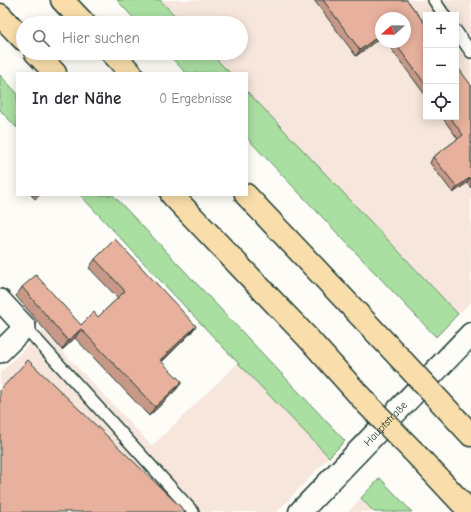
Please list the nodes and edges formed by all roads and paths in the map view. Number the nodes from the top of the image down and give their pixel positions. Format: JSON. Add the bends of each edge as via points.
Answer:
{"nodes":[{"id":1,"x":62,"y":0,"type":"edge"},
{"id":2,"x":434,"y":0,"type":"edge"},
{"id":3,"x":442,"y":12,"type":"edge"},
{"id":4,"x":0,"y":15,"type":"edge"},
{"id":5,"x":77,"y":16,"type":"edge"},
{"id":6,"x":16,"y":32,"type":"edge"},
{"id":7,"x":459,"y":35,"type":"edge"},
{"id":8,"x":471,"y":52,"type":"edge"},
{"id":9,"x":43,"y":60,"type":"edge"},
{"id":10,"x":119,"y":60,"type":"edge"},
{"id":11,"x":54,"y":72,"type":"edge"},
{"id":12,"x":130,"y":72,"type":"edge"},
{"id":13,"x":173,"y":196,"type":"edge"},
{"id":14,"x":247,"y":196,"type":"edge"},
{"id":15,"x":0,"y":300,"type":"edge"},
{"id":16,"x":25,"y":327,"type":"junction"},
{"id":17,"x":471,"y":334,"type":"edge"},
{"id":18,"x":0,"y":352,"type":"edge"},
{"id":19,"x":465,"y":429,"type":"edge"},
{"id":20,"x":193,"y":512,"type":"edge"},
{"id":21,"x":300,"y":512,"type":"edge"},
{"id":22,"x":470,"y":512,"type":"edge"}],
"edges":[{"from":1,"to":5,"type":"highway"},
{"from":2,"to":3,"type":"lane"},
{"from":4,"to":6,"type":"highway"},
{"from":7,"to":8,"type":"lane"},
{"from":9,"to":11,"type":"highway"},
{"from":10,"to":12,"type":"highway"},
{"from":13,"to":22,"type":"highway","bridge":true},
{"from":14,"to":19,"type":"highway","bridge":true},
{"from":15,"to":16,"type":"street"},
{"from":16,"to":18,"type":"street"},
{"from":16,"to":20,"type":"lane"},
{"from":17,"to":21,"type":"street","name":"Hauptstraße"}]}
